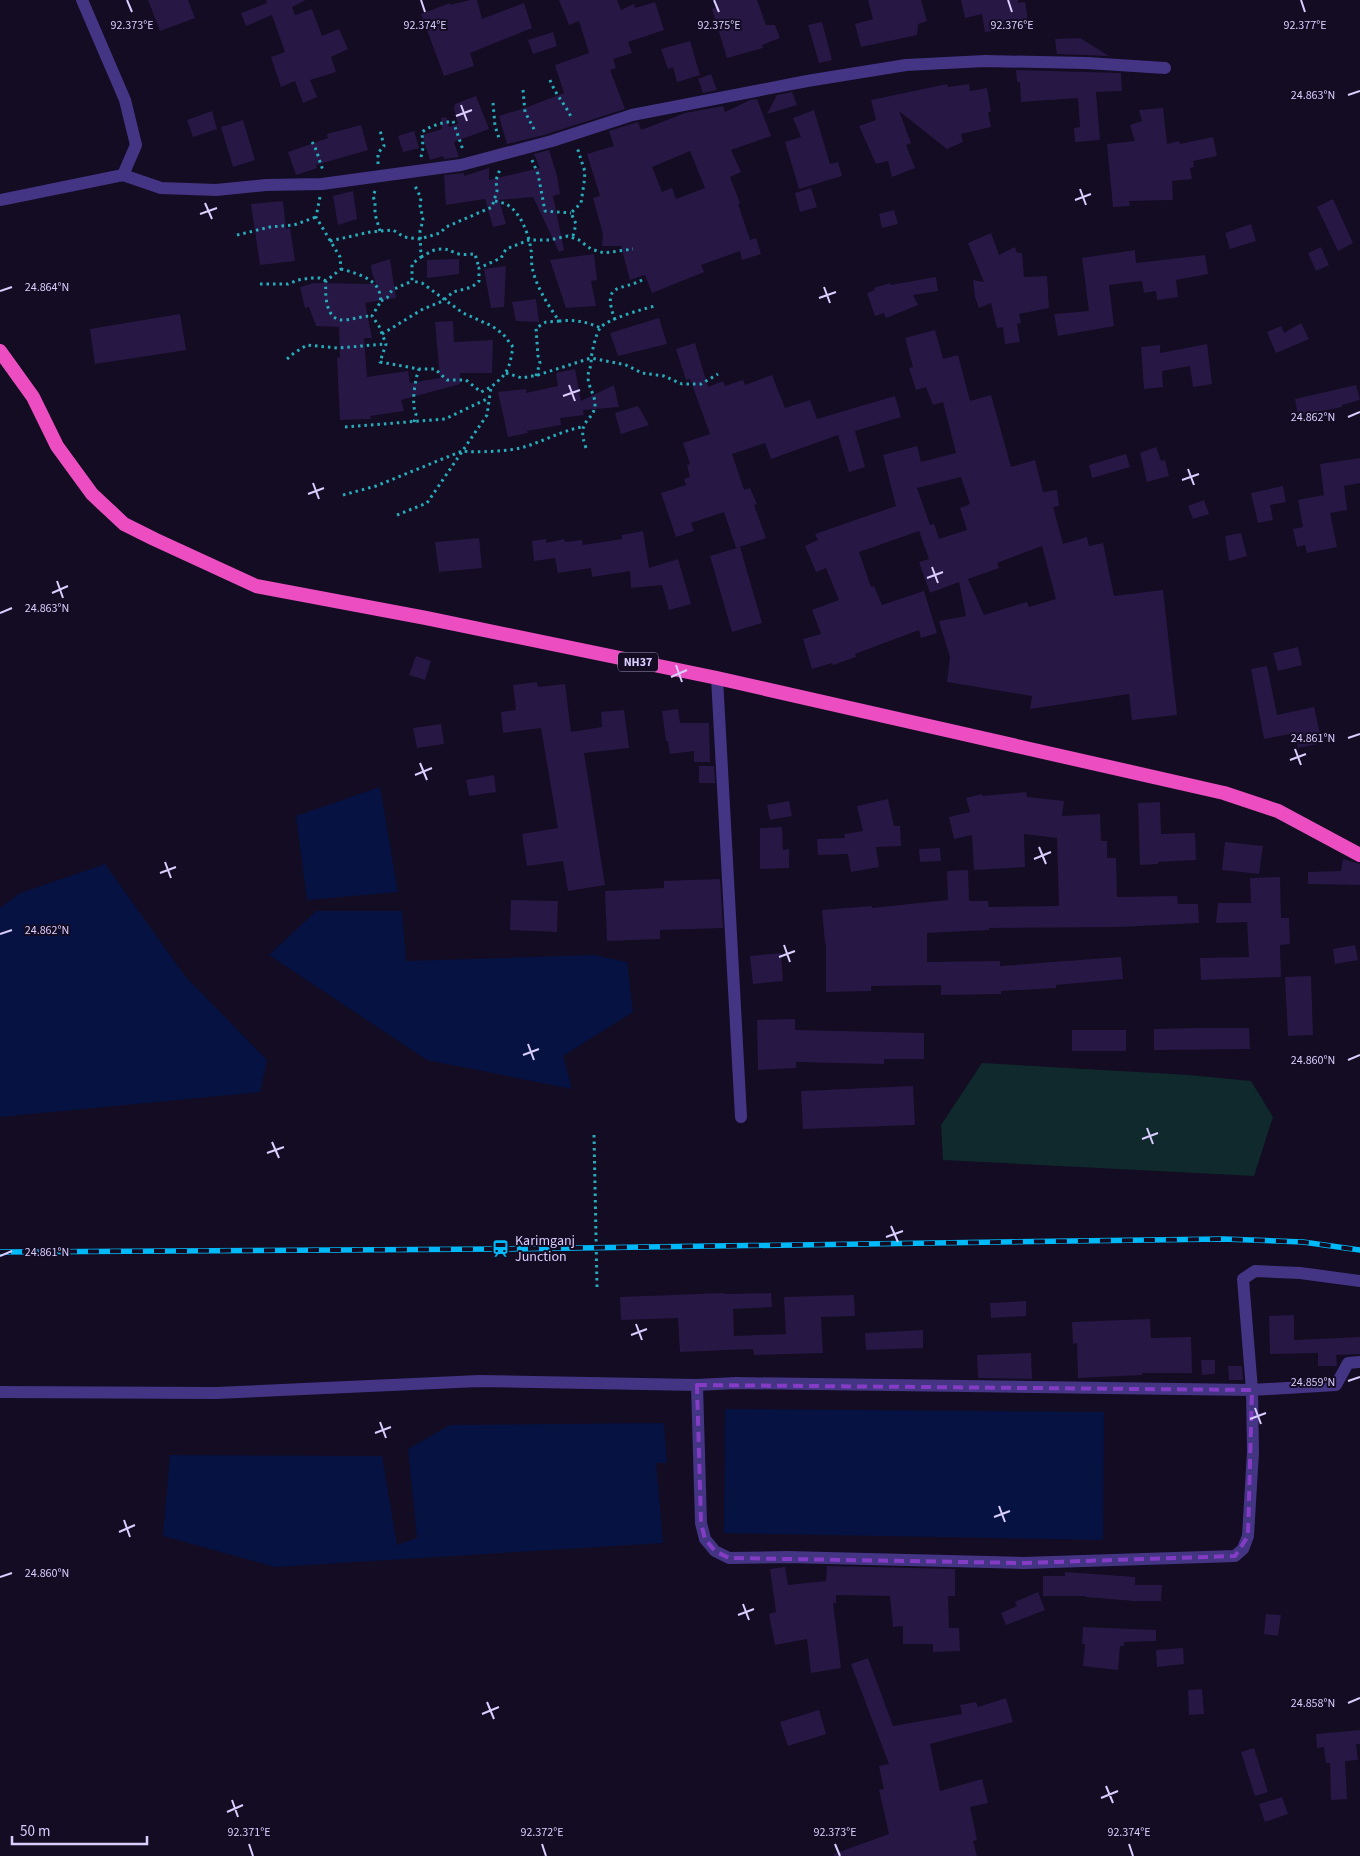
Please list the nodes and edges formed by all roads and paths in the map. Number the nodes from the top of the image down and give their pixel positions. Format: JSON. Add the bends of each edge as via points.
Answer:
{"nodes":[{"id":1,"x":82,"y":0,"type":"edge"},
{"id":2,"x":1165,"y":68,"type":"dead end"},
{"id":3,"x":550,"y":80,"type":"dead end"},
{"id":4,"x":523,"y":90,"type":"dead end"},
{"id":5,"x":493,"y":103,"type":"dead end"},
{"id":6,"x":380,"y":130,"type":"dead end"},
{"id":7,"x":574,"y":134,"type":"junction"},
{"id":8,"x":312,"y":142,"type":"dead end"},
{"id":9,"x":530,"y":147,"type":"junction"},
{"id":10,"x":504,"y":154,"type":"junction"},
{"id":11,"x":469,"y":163,"type":"junction"},
{"id":12,"x":414,"y":172,"type":"junction"},
{"id":13,"x":123,"y":175,"type":"junction"},
{"id":14,"x":378,"y":176,"type":"junction"},
{"id":15,"x":319,"y":184,"type":"junction"},
{"id":16,"x":0,"y":200,"type":"edge"},
{"id":17,"x":495,"y":201,"type":"junction"},
{"id":18,"x":571,"y":213,"type":"junction"},
{"id":19,"x":316,"y":217,"type":"junction"},
{"id":20,"x":380,"y":231,"type":"junction"},
{"id":21,"x":237,"y":235,"type":"dead end"},
{"id":22,"x":572,"y":236,"type":"junction"},
{"id":23,"x":420,"y":239,"type":"junction"},
{"id":24,"x":330,"y":240,"type":"junction"},
{"id":25,"x":529,"y":240,"type":"junction"},
{"id":26,"x":634,"y":249,"type":"dead end"},
{"id":27,"x":421,"y":257,"type":"junction"},
{"id":28,"x":479,"y":268,"type":"junction"},
{"id":29,"x":341,"y":269,"type":"junction"},
{"id":30,"x":644,"y":279,"type":"dead end"},
{"id":31,"x":326,"y":281,"type":"junction"},
{"id":32,"x":412,"y":281,"type":"junction"},
{"id":33,"x":260,"y":284,"type":"dead end"},
{"id":34,"x":445,"y":299,"type":"junction"},
{"id":35,"x":381,"y":301,"type":"junction"},
{"id":36,"x":655,"y":306,"type":"dead end"},
{"id":37,"x":372,"y":316,"type":"junction"},
{"id":38,"x":615,"y":320,"type":"junction"},
{"id":39,"x":559,"y":321,"type":"junction"},
{"id":40,"x":600,"y":328,"type":"junction"},
{"id":41,"x":382,"y":334,"type":"junction"},
{"id":42,"x":386,"y":344,"type":"junction"},
{"id":43,"x":0,"y":351,"type":"edge"},
{"id":44,"x":591,"y":358,"type":"junction"},
{"id":45,"x":287,"y":359,"type":"dead end"},
{"id":46,"x":419,"y":369,"type":"junction"},
{"id":47,"x":506,"y":373,"type":"junction"},
{"id":48,"x":718,"y":374,"type":"dead end"},
{"id":49,"x":536,"y":376,"type":"junction"},
{"id":50,"x":491,"y":387,"type":"junction"},
{"id":51,"x":489,"y":398,"type":"junction"},
{"id":52,"x":414,"y":422,"type":"junction"},
{"id":53,"x":345,"y":427,"type":"dead end"},
{"id":54,"x":582,"y":427,"type":"junction"},
{"id":55,"x":586,"y":448,"type":"dead end"},
{"id":56,"x":462,"y":451,"type":"junction"},
{"id":57,"x":343,"y":494,"type":"dead end"},
{"id":58,"x":397,"y":515,"type":"dead end"},
{"id":59,"x":717,"y":678,"type":"junction"},
{"id":60,"x":1360,"y":854,"type":"edge"},
{"id":61,"x":741,"y":1117,"type":"dead end"},
{"id":62,"x":594,"y":1135,"type":"dead end"},
{"id":63,"x":1360,"y":1281,"type":"edge"},
{"id":64,"x":596,"y":1287,"type":"dead end"},
{"id":65,"x":1360,"y":1362,"type":"edge"},
{"id":66,"x":697,"y":1385,"type":"junction"},
{"id":67,"x":1252,"y":1390,"type":"junction"},
{"id":68,"x":0,"y":1392,"type":"edge"}],
"edges":[{"from":1,"to":13,"type":"street","via":[[125,100],[136,145]]},
{"from":2,"to":7,"type":"street","via":[[985,61],[906,66],[632,115]]},
{"from":3,"to":7,"type":"path","via":[[569,112]]},
{"from":4,"to":9,"type":"path","via":[[525,112],[537,139]]},
{"from":5,"to":10,"type":"path","via":[[495,126]]},
{"from":6,"to":14,"type":"path","via":[[385,143],[378,153]]},
{"from":7,"to":9,"type":"street"},
{"from":7,"to":18,"type":"path","via":[[585,172],[581,202]]},
{"from":8,"to":15,"type":"path","via":[[324,172]]},
{"from":9,"to":10,"type":"street"},
{"from":9,"to":18,"type":"path","via":[[544,211]]},
{"from":10,"to":11,"type":"street"},
{"from":10,"to":17,"type":"path","via":[[496,180]]},
{"from":11,"to":12,"type":"street"},
{"from":11,"to":12,"type":"path","via":[[453,121],[433,125],[422,132],[423,148]]},
{"from":12,"to":14,"type":"street"},
{"from":12,"to":23,"type":"path","via":[[423,220]]},
{"from":13,"to":15,"type":"street","via":[[161,188],[216,190]]},
{"from":13,"to":16,"type":"street"},
{"from":14,"to":15,"type":"street"},
{"from":14,"to":20,"type":"path","via":[[373,196]]},
{"from":15,"to":19,"type":"path"},
{"from":17,"to":23,"type":"path","via":[[489,209],[446,227],[440,234]]},
{"from":17,"to":25,"type":"path","via":[[515,211]]},
{"from":18,"to":22,"type":"path","via":[[576,224]]},
{"from":19,"to":21,"type":"path","via":[[294,225]]},
{"from":19,"to":24,"type":"path"},
{"from":20,"to":23,"type":"path","via":[[393,230],[404,237]]},
{"from":20,"to":24,"type":"path"},
{"from":22,"to":25,"type":"path"},
{"from":22,"to":26,"type":"path","via":[[591,249],[604,253]]},
{"from":23,"to":27,"type":"path"},
{"from":24,"to":29,"type":"path","via":[[340,257]]},
{"from":25,"to":28,"type":"path","via":[[506,249],[501,258]]},
{"from":25,"to":39,"type":"path","via":[[532,266],[544,297]]},
{"from":27,"to":28,"type":"path","via":[[432,250],[451,249],[458,254],[475,254]]},
{"from":27,"to":32,"type":"path","via":[[412,264]]},
{"from":28,"to":34,"type":"path","via":[[479,281]]},
{"from":29,"to":31,"type":"path"},
{"from":29,"to":35,"type":"path","via":[[370,281],[378,288]]},
{"from":30,"to":38,"type":"path","via":[[614,288],[611,294]]},
{"from":31,"to":33,"type":"path","via":[[311,278],[288,284]]},
{"from":31,"to":37,"type":"path","via":[[328,310],[334,318],[344,320]]},
{"from":32,"to":34,"type":"path","via":[[422,283]]},
{"from":32,"to":35,"type":"path","via":[[392,290]]},
{"from":34,"to":41,"type":"path"},
{"from":34,"to":47,"type":"path","via":[[463,313],[503,334],[513,347]]},
{"from":35,"to":37,"type":"path"},
{"from":36,"to":38,"type":"path"},
{"from":37,"to":41,"type":"path"},
{"from":38,"to":40,"type":"path"},
{"from":39,"to":40,"type":"path","via":[[572,319]]},
{"from":39,"to":49,"type":"path","via":[[546,322],[536,328],[540,363]]},
{"from":40,"to":44,"type":"path"},
{"from":41,"to":42,"type":"path"},
{"from":42,"to":45,"type":"path","via":[[337,348],[307,345]]},
{"from":42,"to":46,"type":"path","via":[[380,362]]},
{"from":43,"to":59,"type":"highway","number":"NH37","via":[[33,397],[57,446],[92,494],[124,524],[256,586]]},
{"from":44,"to":48,"type":"path","via":[[626,365],[682,384],[701,384]]},
{"from":44,"to":49,"type":"path"},
{"from":44,"to":54,"type":"path","via":[[588,375],[595,405]]},
{"from":46,"to":50,"type":"path","via":[[435,370],[447,380],[466,380],[481,392]]},
{"from":46,"to":52,"type":"path","via":[[414,394]]},
{"from":47,"to":49,"type":"path","via":[[522,378]]},
{"from":47,"to":50,"type":"path"},
{"from":50,"to":51,"type":"path"},
{"from":51,"to":52,"type":"path","via":[[445,419]]},
{"from":51,"to":56,"type":"path","via":[[487,415]]},
{"from":52,"to":53,"type":"path"},
{"from":54,"to":55,"type":"path"},
{"from":54,"to":56,"type":"path","via":[[522,448]]},
{"from":56,"to":57,"type":"path","via":[[376,486]]},
{"from":56,"to":58,"type":"path","via":[[427,503]]},
{"from":59,"to":60,"type":"highway","number":"NH37","via":[[1224,793],[1278,811]]},
{"from":59,"to":61,"type":"street"},
{"from":62,"to":64,"type":"path"},
{"from":63,"to":67,"type":"street","via":[[1255,1270],[1243,1279]]},
{"from":65,"to":67,"type":"street","via":[[1348,1363],[1336,1385]]},
{"from":66,"to":67,"type":"street"},
{"from":66,"to":67,"type":"street","via":[[701,1523],[705,1539],[715,1551],[729,1558],[1023,1563],[1235,1556],[1243,1550],[1248,1536],[1253,1452]]},
{"from":66,"to":68,"type":"street","via":[[478,1381],[216,1393]]}]}
